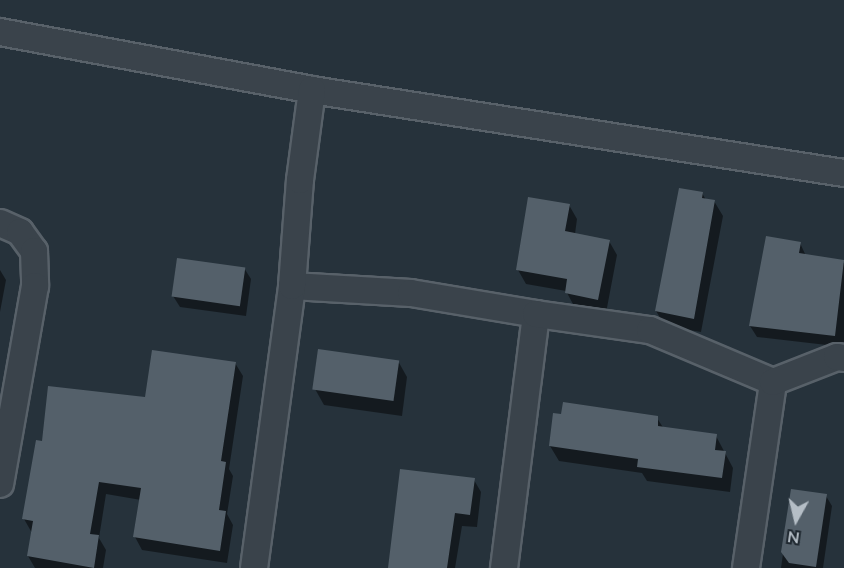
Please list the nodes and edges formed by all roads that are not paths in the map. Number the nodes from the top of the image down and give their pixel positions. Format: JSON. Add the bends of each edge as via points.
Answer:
{"nodes":[{"id":1,"x":0,"y":32,"type":"edge"},
{"id":2,"x":312,"y":90,"type":"junction"},
{"id":3,"x":844,"y":173,"type":"edge"},
{"id":4,"x":0,"y":223,"type":"edge"},
{"id":5,"x":292,"y":286,"type":"junction"},
{"id":6,"x":536,"y":314,"type":"junction"},
{"id":7,"x":844,"y":358,"type":"edge"},
{"id":8,"x":773,"y":382,"type":"junction"},
{"id":9,"x":0,"y":484,"type":"edge"},
{"id":10,"x":254,"y":568,"type":"edge"},
{"id":11,"x":504,"y":568,"type":"edge"},
{"id":12,"x":746,"y":568,"type":"edge"}],
"edges":[{"from":1,"to":2,"type":"street"},
{"from":2,"to":3,"type":"street"},
{"from":2,"to":5,"type":"street"},
{"from":4,"to":9,"type":"street","via":[[20,232],[34,251],[35,286]]},
{"from":5,"to":6,"type":"street","via":[[411,293]]},
{"from":5,"to":10,"type":"street"},
{"from":6,"to":8,"type":"street","via":[[650,330]]},
{"from":6,"to":11,"type":"street"},
{"from":7,"to":8,"type":"street","via":[[837,357]]},
{"from":8,"to":12,"type":"street"}]}
